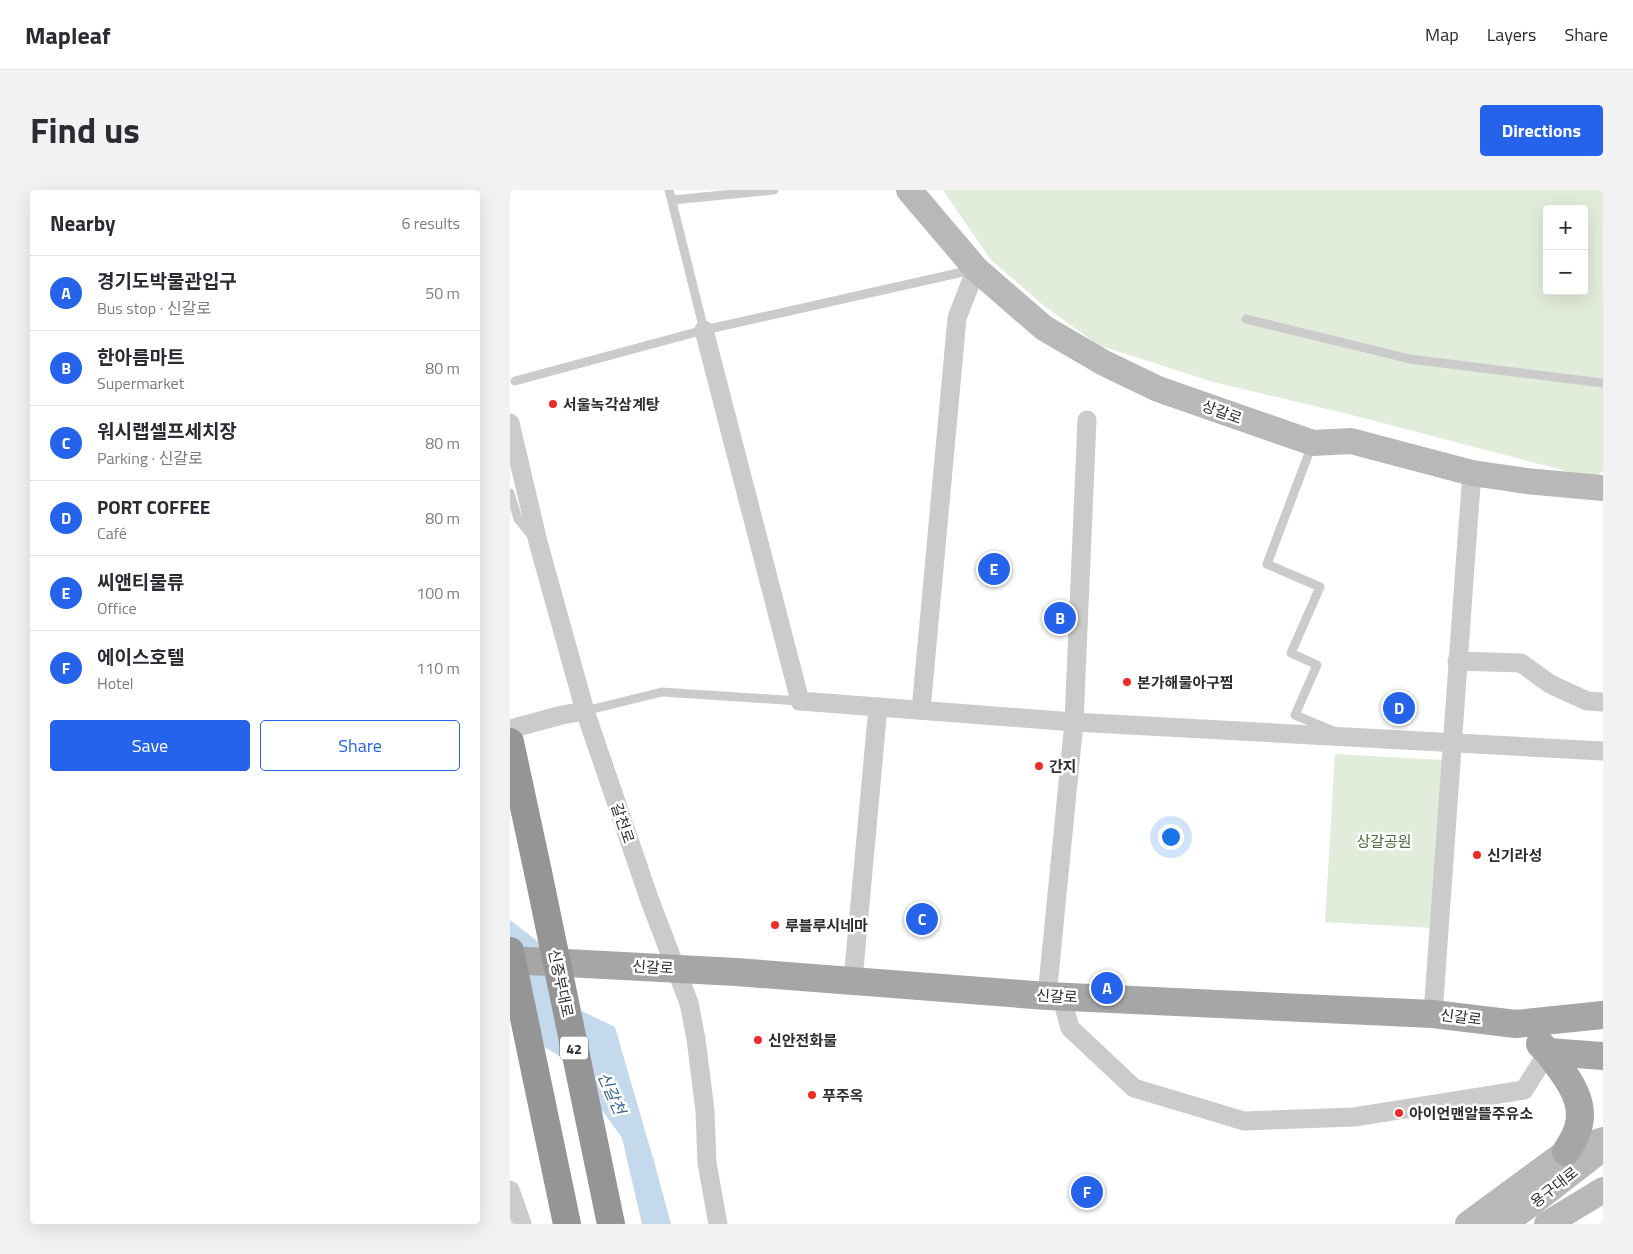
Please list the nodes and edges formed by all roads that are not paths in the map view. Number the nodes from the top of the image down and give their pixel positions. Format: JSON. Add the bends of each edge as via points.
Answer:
{"nodes":[{"id":1,"x":669,"y":190,"type":"edge"},
{"id":2,"x":774,"y":190,"type":"edge"},
{"id":3,"x":909,"y":190,"type":"edge"},
{"id":4,"x":672,"y":200,"type":"junction"},
{"id":5,"x":976,"y":269,"type":"junction"},
{"id":6,"x":1246,"y":319,"type":"dead end"},
{"id":7,"x":704,"y":330,"type":"junction"},
{"id":8,"x":515,"y":381,"type":"dead end"},
{"id":9,"x":1603,"y":382,"type":"edge"},
{"id":10,"x":1087,"y":420,"type":"dead end"},
{"id":11,"x":510,"y":423,"type":"edge"},
{"id":12,"x":1313,"y":443,"type":"junction"},
{"id":13,"x":1472,"y":472,"type":"junction"},
{"id":14,"x":1603,"y":488,"type":"edge"},
{"id":15,"x":510,"y":493,"type":"edge"},
{"id":16,"x":538,"y":542,"type":"junction"},
{"id":17,"x":1457,"y":661,"type":"junction"},
{"id":18,"x":800,"y":701,"type":"junction"},
{"id":19,"x":1603,"y":702,"type":"edge"},
{"id":20,"x":878,"y":707,"type":"junction"},
{"id":21,"x":921,"y":710,"type":"junction"},
{"id":22,"x":585,"y":711,"type":"junction"},
{"id":23,"x":1074,"y":722,"type":"junction"},
{"id":24,"x":510,"y":729,"type":"edge"},
{"id":25,"x":1348,"y":737,"type":"junction"},
{"id":26,"x":510,"y":742,"type":"edge"},
{"id":27,"x":1454,"y":743,"type":"junction"},
{"id":28,"x":1603,"y":751,"type":"edge"},
{"id":29,"x":510,"y":951,"type":"edge"},
{"id":30,"x":510,"y":960,"type":"edge"},
{"id":31,"x":666,"y":968,"type":"junction"},
{"id":32,"x":853,"y":980,"type":"junction"},
{"id":33,"x":1054,"y":996,"type":"junction"},
{"id":34,"x":1433,"y":1014,"type":"junction"},
{"id":35,"x":1603,"y":1015,"type":"edge"},
{"id":36,"x":1516,"y":1024,"type":"junction"},
{"id":37,"x":1548,"y":1052,"type":"junction"},
{"id":38,"x":1603,"y":1056,"type":"edge"},
{"id":39,"x":1603,"y":1140,"type":"edge"},
{"id":40,"x":1603,"y":1148,"type":"edge"},
{"id":41,"x":1566,"y":1152,"type":"junction"},
{"id":42,"x":510,"y":1190,"type":"edge"},
{"id":43,"x":1603,"y":1190,"type":"edge"},
{"id":44,"x":522,"y":1224,"type":"edge"},
{"id":45,"x":567,"y":1224,"type":"edge"},
{"id":46,"x":611,"y":1224,"type":"edge"},
{"id":47,"x":718,"y":1224,"type":"edge"},
{"id":48,"x":1468,"y":1224,"type":"edge"},
{"id":49,"x":1504,"y":1224,"type":"edge"},
{"id":50,"x":1547,"y":1224,"type":"edge"}],
"edges":[{"from":1,"to":4,"type":"lane"},
{"from":2,"to":4,"type":"lane"},
{"from":3,"to":5,"type":"street","name":"상갈로"},
{"from":4,"to":7,"type":"lane"},
{"from":5,"to":7,"type":"lane"},
{"from":5,"to":12,"type":"street","name":"상갈로","via":[[1044,328],[1104,363],[1158,389]]},
{"from":5,"to":21,"type":"street","via":[[957,318]]},
{"from":6,"to":9,"type":"lane","via":[[1410,359]]},
{"from":7,"to":8,"type":"lane"},
{"from":7,"to":18,"type":"street"},
{"from":10,"to":23,"type":"street"},
{"from":11,"to":16,"type":"street","name":"갈천로"},
{"from":12,"to":13,"type":"street","name":"상갈로","via":[[1351,441]]},
{"from":12,"to":25,"type":"lane","via":[[1267,564],[1320,587],[1291,653],[1317,665],[1295,715]]},
{"from":13,"to":14,"type":"street","name":"상갈로"},
{"from":13,"to":17,"type":"street"},
{"from":15,"to":16,"type":"lane","via":[[518,519]]},
{"from":16,"to":22,"type":"street","name":"갈천로"},
{"from":17,"to":19,"type":"street","via":[[1521,663],[1550,684],[1587,701]]},
{"from":17,"to":27,"type":"street"},
{"from":18,"to":20,"type":"street"},
{"from":18,"to":22,"type":"lane","via":[[662,692]]},
{"from":20,"to":21,"type":"street"},
{"from":20,"to":32,"type":"street"},
{"from":21,"to":23,"type":"street"},
{"from":22,"to":24,"type":"street"},
{"from":22,"to":31,"type":"street","name":"갈천로","via":[[650,901]]},
{"from":23,"to":25,"type":"street"},
{"from":23,"to":33,"type":"street"},
{"from":25,"to":27,"type":"street"},
{"from":26,"to":46,"type":"highway","name":"신중부대로","number":"42","bridge":true},
{"from":27,"to":28,"type":"street"},
{"from":27,"to":34,"type":"street"},
{"from":29,"to":45,"type":"highway","bridge":true},
{"from":30,"to":31,"type":"main road","name":"신갈로","bridge":true},
{"from":31,"to":32,"type":"main road","name":"신갈로"},
{"from":31,"to":47,"type":"street","name":"갈천로","via":[[688,1003],[696,1039],[705,1111],[707,1163]]},
{"from":32,"to":33,"type":"main road","name":"신갈로"},
{"from":33,"to":34,"type":"main road","name":"신갈로"},
{"from":33,"to":37,"type":"street","via":[[1070,1028],[1134,1088],[1244,1121],[1354,1117],[1524,1090]]},
{"from":34,"to":36,"type":"main road","name":"신갈로"},
{"from":35,"to":36,"type":"main road","name":"신갈로"},
{"from":36,"to":37,"type":"main road"},
{"from":37,"to":38,"type":"main road"},
{"from":37,"to":41,"type":"main road","via":[[1572,1085],[1581,1110],[1578,1129]]},
{"from":39,"to":41,"type":"street"},
{"from":40,"to":49,"type":"street","name":"용구대로"},
{"from":41,"to":48,"type":"street"},
{"from":42,"to":44,"type":"street"},
{"from":43,"to":50,"type":"street","name":"용구대로"}]}
